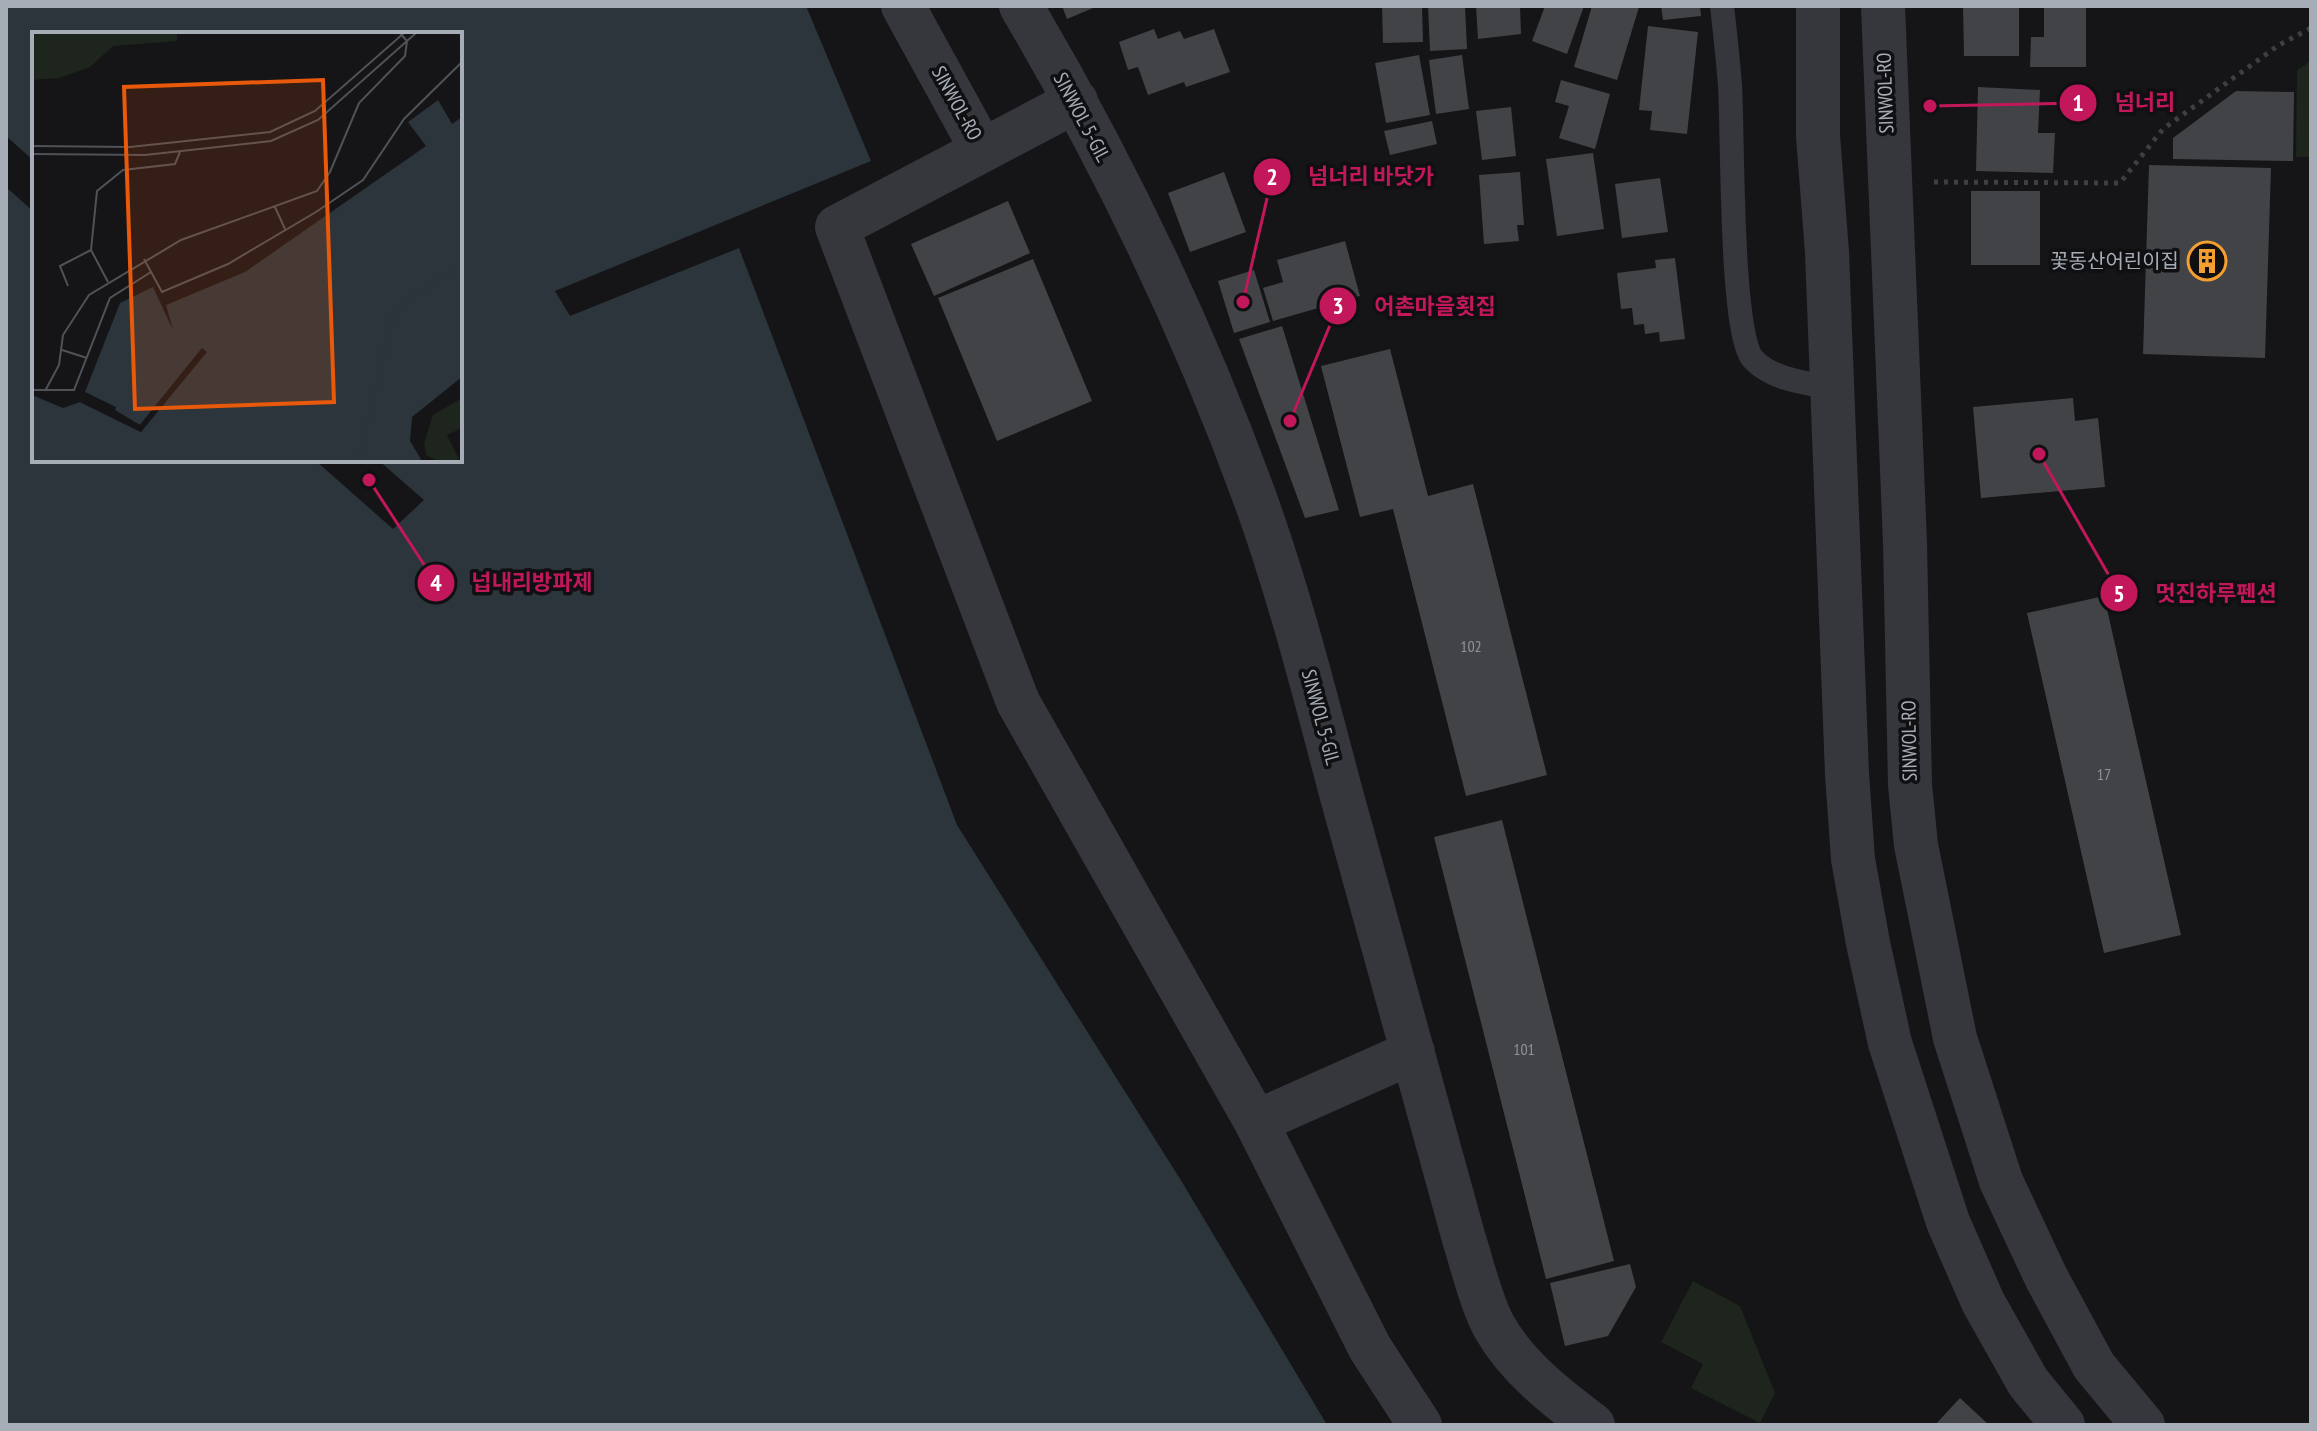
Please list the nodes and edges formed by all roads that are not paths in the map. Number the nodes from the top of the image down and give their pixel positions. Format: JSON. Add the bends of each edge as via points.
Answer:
{"nodes":[{"id":1,"x":903,"y":6,"type":"edge"},
{"id":2,"x":1021,"y":6,"type":"edge"},
{"id":3,"x":1722,"y":6,"type":"edge"},
{"id":4,"x":1818,"y":6,"type":"edge"},
{"id":5,"x":1883,"y":6,"type":"edge"},
{"id":6,"x":1076,"y":101,"type":"junction"},
{"id":7,"x":982,"y":150,"type":"junction"},
{"id":8,"x":1833,"y":388,"type":"junction"},
{"id":9,"x":1413,"y":1052,"type":"junction"},
{"id":10,"x":1256,"y":1122,"type":"junction"},
{"id":11,"x":1420,"y":1425,"type":"edge"},
{"id":12,"x":1593,"y":1425,"type":"edge"},
{"id":13,"x":2063,"y":1425,"type":"edge"},
{"id":14,"x":2143,"y":1425,"type":"edge"}],
"edges":[{"from":1,"to":7,"type":"street","name":"SINWOL-RO"},
{"from":2,"to":6,"type":"street","name":"SINWOL 5-GIL"},
{"from":3,"to":8,"type":"lane","via":[[1744,341],[1752,358],[1769,370]]},
{"from":4,"to":8,"type":"street","via":[[1818,136]]},
{"from":5,"to":14,"type":"street","name":"SINWOL-RO","via":[[1910,785],[1919,860],[1955,1038],[2001,1181],[2094,1366]]},
{"from":6,"to":7,"type":"street","name":"SINWOL-RO"},
{"from":6,"to":9,"type":"street","name":"SINWOL 5-GIL","via":[[1158,267],[1256,502],[1300,641]]},
{"from":7,"to":10,"type":"street","via":[[837,227],[1018,702]]},
{"from":8,"to":13,"type":"street","via":[[1853,859],[1890,1043],[1948,1222],[1983,1302],[2028,1382]]},
{"from":9,"to":10,"type":"street"},
{"from":9,"to":12,"type":"street","name":"SINWOL 5-GIL","via":[[1493,1326],[1517,1358]]},
{"from":10,"to":11,"type":"street","via":[[1370,1348]]}]}
